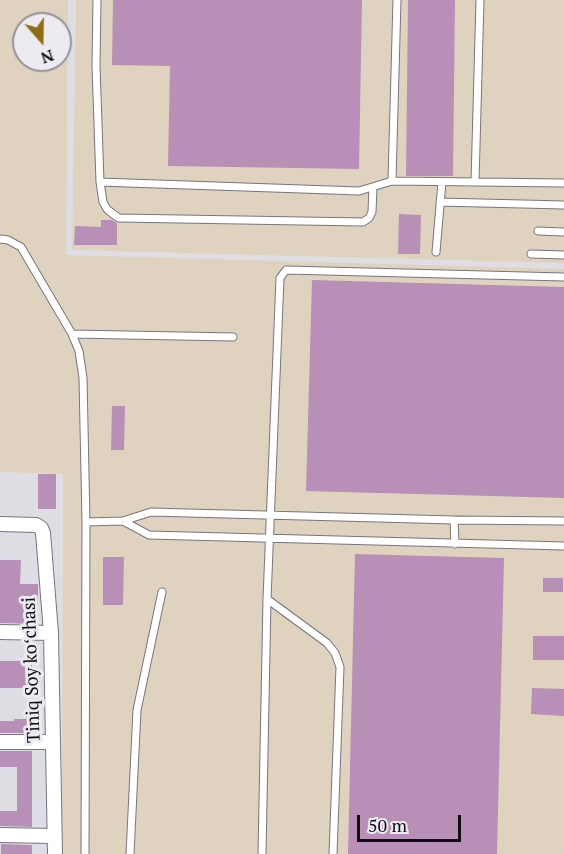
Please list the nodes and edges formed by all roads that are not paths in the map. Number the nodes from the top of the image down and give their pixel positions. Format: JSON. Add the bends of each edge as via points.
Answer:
{"nodes":[{"id":1,"x":97,"y":0,"type":"edge"},
{"id":2,"x":397,"y":0,"type":"edge"},
{"id":3,"x":480,"y":0,"type":"edge"},
{"id":4,"x":392,"y":181,"type":"junction"},
{"id":5,"x":100,"y":182,"type":"junction"},
{"id":6,"x":442,"y":182,"type":"junction"},
{"id":7,"x":475,"y":182,"type":"junction"},
{"id":8,"x":561,"y":183,"type":"edge"},
{"id":9,"x":373,"y":187,"type":"junction"},
{"id":10,"x":564,"y":190,"type":"edge"},
{"id":11,"x":440,"y":202,"type":"junction"},
{"id":12,"x":564,"y":205,"type":"edge"},
{"id":13,"x":538,"y":231,"type":"dead end"},
{"id":14,"x":564,"y":232,"type":"edge"},
{"id":15,"x":0,"y":239,"type":"edge"},
{"id":16,"x":436,"y":252,"type":"dead end"},
{"id":17,"x":531,"y":254,"type":"dead end"},
{"id":18,"x":564,"y":255,"type":"edge"},
{"id":19,"x":564,"y":278,"type":"edge"},
{"id":20,"x":72,"y":334,"type":"junction"},
{"id":21,"x":233,"y":338,"type":"dead end"},
{"id":22,"x":270,"y":515,"type":"junction"},
{"id":23,"x":454,"y":520,"type":"junction"},
{"id":24,"x":123,"y":521,"type":"junction"},
{"id":25,"x":564,"y":521,"type":"edge"},
{"id":26,"x":86,"y":522,"type":"junction"},
{"id":27,"x":0,"y":524,"type":"edge"},
{"id":28,"x":269,"y":538,"type":"junction"},
{"id":29,"x":455,"y":544,"type":"junction"},
{"id":30,"x":564,"y":546,"type":"edge"},
{"id":31,"x":162,"y":592,"type":"dead end"},
{"id":32,"x":267,"y":599,"type":"junction"},
{"id":33,"x":0,"y":632,"type":"edge"},
{"id":34,"x":51,"y":633,"type":"junction"},
{"id":35,"x":0,"y":742,"type":"edge"},
{"id":36,"x":52,"y":742,"type":"junction"},
{"id":37,"x":0,"y":835,"type":"edge"},
{"id":38,"x":54,"y":836,"type":"junction"},
{"id":39,"x":54,"y":854,"type":"edge"},
{"id":40,"x":85,"y":854,"type":"edge"},
{"id":41,"x":130,"y":854,"type":"edge"},
{"id":42,"x":262,"y":854,"type":"edge"},
{"id":43,"x":333,"y":854,"type":"edge"}],
"edges":[{"from":1,"to":5,"type":"lane"},
{"from":2,"to":4,"type":"lane"},
{"from":3,"to":7,"type":"lane"},
{"from":4,"to":6,"type":"lane"},
{"from":4,"to":9,"type":"lane"},
{"from":5,"to":9,"type":"lane","via":[[359,191]]},
{"from":5,"to":9,"type":"lane","via":[[103,202],[119,218],[363,222],[372,212]]},
{"from":6,"to":7,"type":"lane"},
{"from":6,"to":11,"type":"lane"},
{"from":7,"to":8,"type":"lane"},
{"from":8,"to":10,"type":"lane"},
{"from":11,"to":12,"type":"lane"},
{"from":11,"to":16,"type":"lane"},
{"from":13,"to":14,"type":"lane"},
{"from":15,"to":20,"type":"lane","via":[[21,248]]},
{"from":17,"to":18,"type":"lane"},
{"from":19,"to":22,"type":"lane","via":[[286,270],[280,278]]},
{"from":20,"to":21,"type":"lane"},
{"from":20,"to":26,"type":"lane","via":[[80,351],[83,378]]},
{"from":22,"to":23,"type":"lane"},
{"from":22,"to":24,"type":"lane","via":[[151,512]]},
{"from":22,"to":28,"type":"lane"},
{"from":23,"to":25,"type":"lane"},
{"from":23,"to":29,"type":"lane"},
{"from":24,"to":26,"type":"lane"},
{"from":24,"to":28,"type":"lane","via":[[149,535]]},
{"from":26,"to":40,"type":"lane"},
{"from":27,"to":34,"type":"street","name":"Tiniq Soy koʻchasi","via":[[41,528]]},
{"from":28,"to":29,"type":"lane"},
{"from":28,"to":32,"type":"lane"},
{"from":29,"to":30,"type":"lane"},
{"from":31,"to":41,"type":"lane","via":[[137,710]]},
{"from":32,"to":42,"type":"lane"},
{"from":32,"to":43,"type":"lane","via":[[327,644],[340,667]]},
{"from":33,"to":34,"type":"street"},
{"from":34,"to":36,"type":"street","name":"Tiniq Soy koʻchasi"},
{"from":35,"to":36,"type":"street"},
{"from":36,"to":38,"type":"street","name":"Tiniq Soy koʻchasi"},
{"from":37,"to":38,"type":"street"},
{"from":38,"to":39,"type":"street","name":"Tiniq Soy koʻchasi"}]}
